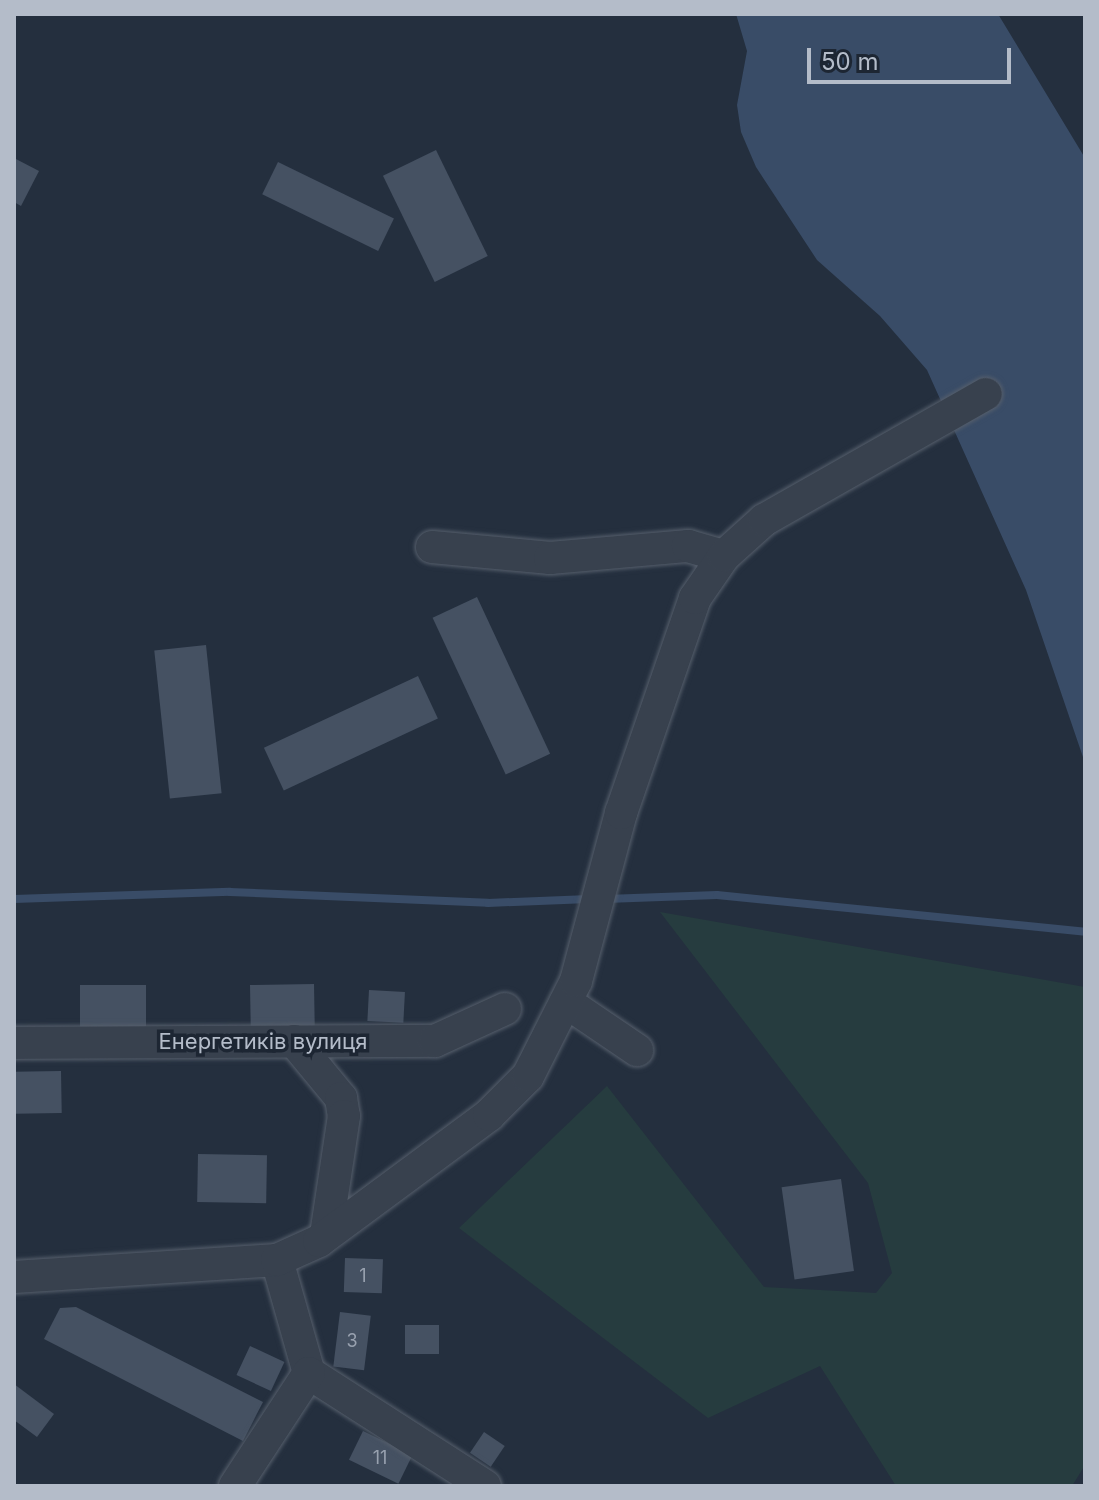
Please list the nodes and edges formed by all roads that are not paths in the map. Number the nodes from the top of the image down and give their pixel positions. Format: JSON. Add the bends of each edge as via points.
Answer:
{"nodes":[{"id":1,"x":986,"y":394,"type":"dead end"},
{"id":2,"x":432,"y":547,"type":"dead end"},
{"id":3,"x":724,"y":556,"type":"junction"},
{"id":4,"x":571,"y":992,"type":"junction"},
{"id":5,"x":505,"y":1009,"type":"dead end"},
{"id":6,"x":294,"y":1041,"type":"junction"},
{"id":7,"x":14,"y":1043,"type":"edge"},
{"id":8,"x":637,"y":1050,"type":"dead end"},
{"id":9,"x":326,"y":1235,"type":"junction"},
{"id":10,"x":277,"y":1260,"type":"junction"},
{"id":11,"x":14,"y":1277,"type":"edge"},
{"id":12,"x":309,"y":1373,"type":"junction"},
{"id":13,"x":235,"y":1486,"type":"edge"},
{"id":14,"x":485,"y":1486,"type":"edge"}],
"edges":[{"from":1,"to":3,"type":"street","via":[[764,520]]},
{"from":2,"to":3,"type":"street","via":[[550,558],[688,546]]},
{"from":3,"to":4,"type":"street","via":[[695,598],[621,813]]},
{"from":4,"to":8,"type":"street"},
{"from":4,"to":9,"type":"street","via":[[528,1076],[489,1115]]},
{"from":5,"to":6,"type":"street","name":"Енергетиків вулиця","via":[[435,1041]]},
{"from":6,"to":7,"type":"street","name":"Енергетиків вулиця"},
{"from":6,"to":9,"type":"street","via":[[329,1081],[342,1107]]},
{"from":9,"to":10,"type":"street"},
{"from":10,"to":11,"type":"street"},
{"from":10,"to":12,"type":"street"},
{"from":12,"to":13,"type":"street"},
{"from":12,"to":14,"type":"street"}]}
